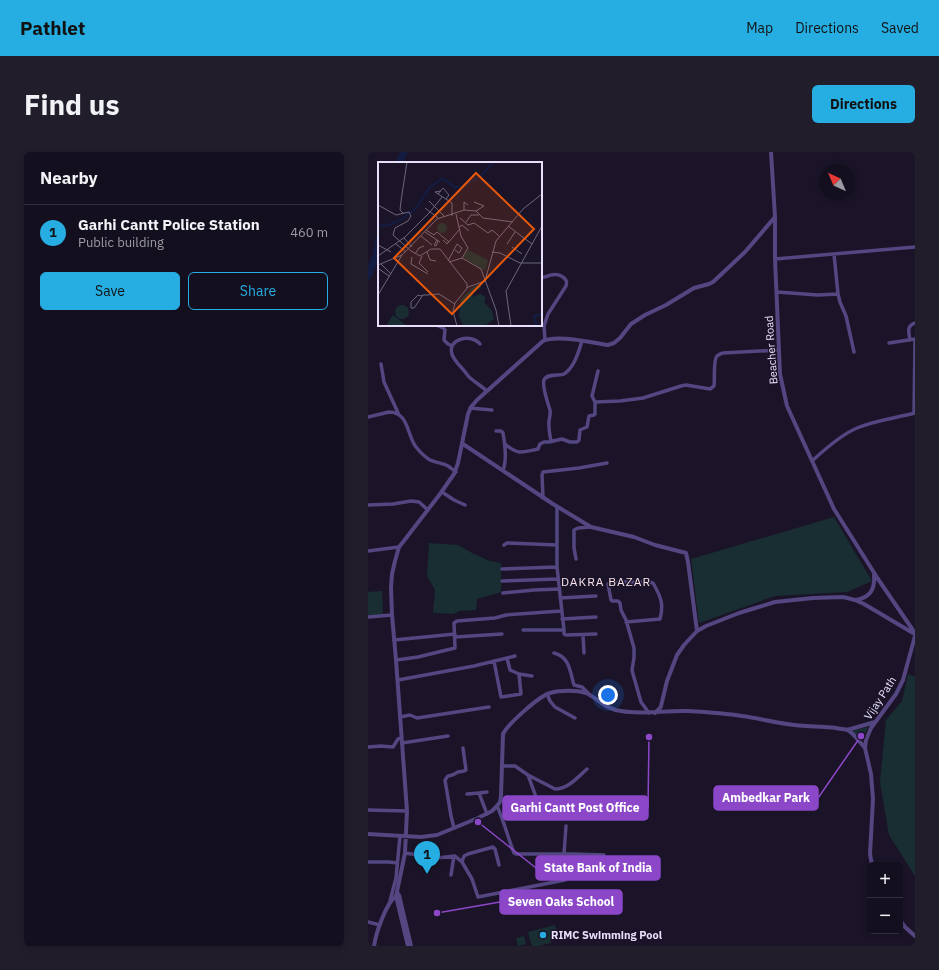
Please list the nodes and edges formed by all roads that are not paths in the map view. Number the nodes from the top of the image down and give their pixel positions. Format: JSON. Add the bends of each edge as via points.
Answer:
{"nodes":[{"id":1,"x":771,"y":152,"type":"edge"},
{"id":2,"x":774,"y":217,"type":"junction"},
{"id":3,"x":915,"y":247,"type":"edge"},
{"id":4,"x":834,"y":254,"type":"junction"},
{"id":5,"x":775,"y":259,"type":"junction"},
{"id":6,"x":542,"y":278,"type":"edge"},
{"id":7,"x":777,"y":292,"type":"junction"},
{"id":8,"x":838,"y":294,"type":"junction"},
{"id":9,"x":915,"y":323,"type":"edge"},
{"id":10,"x":438,"y":326,"type":"edge"},
{"id":11,"x":546,"y":340,"type":"junction"},
{"id":12,"x":913,"y":340,"type":"edge"},
{"id":13,"x":582,"y":341,"type":"junction"},
{"id":14,"x":889,"y":343,"type":"dead end"},
{"id":15,"x":480,"y":344,"type":"dead end"},
{"id":16,"x":452,"y":346,"type":"junction"},
{"id":17,"x":778,"y":350,"type":"junction"},
{"id":18,"x":854,"y":352,"type":"dead end"},
{"id":19,"x":381,"y":364,"type":"dead end"},
{"id":20,"x":598,"y":371,"type":"dead end"},
{"id":21,"x":486,"y":391,"type":"junction"},
{"id":22,"x":594,"y":402,"type":"junction"},
{"id":23,"x":470,"y":408,"type":"junction"},
{"id":24,"x":492,"y":410,"type":"dead end"},
{"id":25,"x":914,"y":413,"type":"edge"},
{"id":26,"x":399,"y":415,"type":"junction"},
{"id":27,"x":368,"y":417,"type":"edge"},
{"id":28,"x":496,"y":431,"type":"dead end"},
{"id":29,"x":551,"y":441,"type":"junction"},
{"id":30,"x":463,"y":444,"type":"junction"},
{"id":31,"x":505,"y":444,"type":"junction"},
{"id":32,"x":812,"y":461,"type":"junction"},
{"id":33,"x":606,"y":463,"type":"dead end"},
{"id":34,"x":503,"y":470,"type":"junction"},
{"id":35,"x":456,"y":472,"type":"junction"},
{"id":36,"x":442,"y":492,"type":"junction"},
{"id":37,"x":542,"y":498,"type":"junction"},
{"id":38,"x":368,"y":505,"type":"edge"},
{"id":39,"x":465,"y":505,"type":"dead end"},
{"id":40,"x":557,"y":507,"type":"junction"},
{"id":41,"x":428,"y":510,"type":"junction"},
{"id":42,"x":591,"y":527,"type":"junction"},
{"id":43,"x":504,"y":545,"type":"dead end"},
{"id":44,"x":557,"y":545,"type":"junction"},
{"id":45,"x":399,"y":547,"type":"junction"},
{"id":46,"x":368,"y":551,"type":"edge"},
{"id":47,"x":576,"y":559,"type":"dead end"},
{"id":48,"x":557,"y":567,"type":"junction"},
{"id":49,"x":502,"y":569,"type":"dead end"},
{"id":50,"x":873,"y":572,"type":"junction"},
{"id":51,"x":558,"y":579,"type":"junction"},
{"id":52,"x":502,"y":581,"type":"dead end"},
{"id":53,"x":559,"y":589,"type":"junction"},
{"id":54,"x":503,"y":593,"type":"dead end"},
{"id":55,"x":596,"y":596,"type":"dead end"},
{"id":56,"x":560,"y":598,"type":"junction"},
{"id":57,"x":855,"y":600,"type":"junction"},
{"id":58,"x":562,"y":611,"type":"junction"},
{"id":59,"x":392,"y":615,"type":"junction"},
{"id":60,"x":368,"y":617,"type":"edge"},
{"id":61,"x":596,"y":617,"type":"dead end"},
{"id":62,"x":562,"y":619,"type":"junction"},
{"id":63,"x":626,"y":622,"type":"junction"},
{"id":64,"x":523,"y":630,"type":"dead end"},
{"id":65,"x":564,"y":630,"type":"junction"},
{"id":66,"x":697,"y":631,"type":"junction"},
{"id":67,"x":502,"y":634,"type":"dead end"},
{"id":68,"x":596,"y":634,"type":"dead end"},
{"id":69,"x":915,"y":634,"type":"edge"},
{"id":70,"x":455,"y":635,"type":"junction"},
{"id":71,"x":583,"y":635,"type":"junction"},
{"id":72,"x":394,"y":640,"type":"junction"},
{"id":73,"x":554,"y":653,"type":"dead end"},
{"id":74,"x":584,"y":653,"type":"dead end"},
{"id":75,"x":515,"y":656,"type":"dead end"},
{"id":76,"x":507,"y":658,"type":"junction"},
{"id":77,"x":396,"y":660,"type":"junction"},
{"id":78,"x":494,"y":661,"type":"junction"},
{"id":79,"x":519,"y":674,"type":"junction"},
{"id":80,"x":532,"y":676,"type":"dead end"},
{"id":81,"x":398,"y":680,"type":"junction"},
{"id":82,"x":547,"y":694,"type":"junction"},
{"id":83,"x":591,"y":696,"type":"junction"},
{"id":84,"x":489,"y":708,"type":"dead end"},
{"id":85,"x":649,"y":713,"type":"junction"},
{"id":86,"x":654,"y":713,"type":"junction"},
{"id":87,"x":400,"y":717,"type":"junction"},
{"id":88,"x":575,"y":718,"type":"dead end"},
{"id":89,"x":875,"y":722,"type":"junction"},
{"id":90,"x":847,"y":730,"type":"junction"},
{"id":91,"x":448,"y":736,"type":"dead end"},
{"id":92,"x":401,"y":738,"type":"junction"},
{"id":93,"x":402,"y":743,"type":"junction"},
{"id":94,"x":368,"y":747,"type":"edge"},
{"id":95,"x":463,"y":748,"type":"dead end"},
{"id":96,"x":864,"y":748,"type":"junction"},
{"id":97,"x":502,"y":766,"type":"junction"},
{"id":98,"x":587,"y":769,"type":"dead end"},
{"id":99,"x":528,"y":775,"type":"junction"},
{"id":100,"x":487,"y":792,"type":"dead end"},
{"id":101,"x":479,"y":793,"type":"junction"},
{"id":102,"x":467,"y":794,"type":"dead end"},
{"id":103,"x":536,"y":797,"type":"dead end"},
{"id":104,"x":497,"y":806,"type":"junction"},
{"id":105,"x":368,"y":810,"type":"edge"},
{"id":106,"x":407,"y":811,"type":"junction"},
{"id":107,"x":487,"y":814,"type":"junction"},
{"id":108,"x":566,"y":826,"type":"dead end"},
{"id":109,"x":454,"y":828,"type":"junction"},
{"id":110,"x":368,"y":834,"type":"edge"},
{"id":111,"x":400,"y":836,"type":"junction"},
{"id":112,"x":406,"y":836,"type":"junction"},
{"id":113,"x":405,"y":853,"type":"junction"},
{"id":114,"x":564,"y":854,"type":"junction"},
{"id":115,"x":604,"y":855,"type":"dead end"},
{"id":116,"x":454,"y":856,"type":"junction"},
{"id":117,"x":368,"y":862,"type":"edge"},
{"id":118,"x":462,"y":862,"type":"junction"},
{"id":119,"x":871,"y":862,"type":"edge"},
{"id":120,"x":397,"y":863,"type":"junction"},
{"id":121,"x":500,"y":865,"type":"dead end"},
{"id":122,"x":608,"y":868,"type":"dead end"},
{"id":123,"x":451,"y":874,"type":"dead end"},
{"id":124,"x":397,"y":894,"type":"junction"},
{"id":125,"x":390,"y":901,"type":"junction"},
{"id":126,"x":368,"y":922,"type":"edge"},
{"id":127,"x":903,"y":924,"type":"edge"},
{"id":128,"x":380,"y":925,"type":"junction"},
{"id":129,"x":915,"y":936,"type":"edge"},
{"id":130,"x":374,"y":945,"type":"edge"},
{"id":131,"x":408,"y":946,"type":"edge"},
{"id":132,"x":411,"y":946,"type":"edge"}],
"edges":[{"from":1,"to":2,"type":"street","name":"Beacher Road"},
{"from":2,"to":5,"type":"street","name":"Beacher Road"},
{"from":2,"to":13,"type":"street","via":[[745,252],[713,282],[694,288],[631,324],[614,343],[608,345]]},
{"from":3,"to":4,"type":"street"},
{"from":4,"to":5,"type":"street"},
{"from":4,"to":8,"type":"street"},
{"from":5,"to":7,"type":"street","name":"Beacher Road"},
{"from":6,"to":11,"type":"street","via":[[557,274],[566,279],[566,286],[548,314],[544,326]]},
{"from":7,"to":8,"type":"street"},
{"from":7,"to":17,"type":"street","name":"Beacher Road"},
{"from":8,"to":18,"type":"street"},
{"from":9,"to":12,"type":"street","via":[[909,327]]},
{"from":10,"to":16,"type":"street","via":[[445,330],[444,340]]},
{"from":11,"to":13,"type":"street","via":[[559,338]]},
{"from":11,"to":21,"type":"street"},
{"from":12,"to":14,"type":"street"},
{"from":12,"to":25,"type":"street"},
{"from":13,"to":29,"type":"street","via":[[573,364],[566,373],[554,375],[544,381],[550,415]]},
{"from":15,"to":16,"type":"street","via":[[478,341],[463,338]]},
{"from":16,"to":21,"type":"street","via":[[454,359]]},
{"from":17,"to":22,"type":"street","via":[[718,355],[715,359],[714,386],[710,389],[686,385],[643,398]]},
{"from":17,"to":32,"type":"street","name":"Beacher Road","via":[[787,406]]},
{"from":19,"to":26,"type":"street","via":[[384,382]]},
{"from":20,"to":22,"type":"street","via":[[592,393]]},
{"from":21,"to":23,"type":"street"},
{"from":22,"to":29,"type":"street","via":[[595,414],[589,416],[587,426],[580,430],[578,442],[562,439]]},
{"from":23,"to":24,"type":"street"},
{"from":23,"to":30,"type":"street"},
{"from":25,"to":32,"type":"street","via":[[856,428]]},
{"from":26,"to":27,"type":"street","via":[[389,412]]},
{"from":26,"to":35,"type":"street","via":[[407,425],[413,442],[424,455],[431,461]]},
{"from":28,"to":31,"type":"street","via":[[503,432]]},
{"from":29,"to":31,"type":"street","via":[[542,442],[538,449],[522,453]]},
{"from":30,"to":34,"type":"street"},
{"from":30,"to":35,"type":"street"},
{"from":31,"to":34,"type":"street"},
{"from":32,"to":50,"type":"street","name":"Beacher Road","via":[[834,508]]},
{"from":33,"to":37,"type":"street","via":[[543,472]]},
{"from":34,"to":37,"type":"street"},
{"from":35,"to":36,"type":"street"},
{"from":36,"to":39,"type":"street"},
{"from":36,"to":41,"type":"street"},
{"from":37,"to":40,"type":"street"},
{"from":38,"to":41,"type":"street","via":[[410,501],[419,502]]},
{"from":40,"to":42,"type":"street"},
{"from":40,"to":44,"type":"street"},
{"from":41,"to":45,"type":"street"},
{"from":42,"to":47,"type":"street","via":[[574,530]]},
{"from":42,"to":66,"type":"street","via":[[686,553]]},
{"from":43,"to":44,"type":"street"},
{"from":44,"to":48,"type":"street"},
{"from":45,"to":46,"type":"street"},
{"from":45,"to":59,"type":"street","via":[[392,574]]},
{"from":48,"to":49,"type":"street"},
{"from":48,"to":51,"type":"street"},
{"from":50,"to":57,"type":"street","via":[[872,589],[865,598]]},
{"from":50,"to":69,"type":"street","name":"Beacher Road"},
{"from":51,"to":52,"type":"street"},
{"from":51,"to":53,"type":"street"},
{"from":53,"to":54,"type":"street"},
{"from":53,"to":56,"type":"street"},
{"from":55,"to":56,"type":"street"},
{"from":56,"to":58,"type":"street"},
{"from":57,"to":66,"type":"street","via":[[813,598],[775,602],[739,613]]},
{"from":57,"to":69,"type":"street"},
{"from":58,"to":62,"type":"street"},
{"from":58,"to":70,"type":"street","via":[[458,620],[454,624]]},
{"from":59,"to":60,"type":"street"},
{"from":59,"to":72,"type":"street"},
{"from":61,"to":62,"type":"street"},
{"from":62,"to":65,"type":"street"},
{"from":63,"to":63,"type":"street","via":[[620,602],[611,600],[608,583],[653,583],[661,600],[660,619]]},
{"from":63,"to":85,"type":"street","via":[[634,648],[633,674],[641,702]]},
{"from":64,"to":65,"type":"street"},
{"from":65,"to":71,"type":"street","via":[[566,635]]},
{"from":66,"to":86,"type":"street","via":[[678,655],[667,681],[661,706]]},
{"from":67,"to":70,"type":"street"},
{"from":68,"to":71,"type":"street"},
{"from":69,"to":89,"type":"street","name":"Vijay Path","via":[[903,680]]},
{"from":70,"to":72,"type":"street"},
{"from":70,"to":77,"type":"street","via":[[454,649]]},
{"from":71,"to":74,"type":"street"},
{"from":72,"to":77,"type":"street"},
{"from":73,"to":83,"type":"street","via":[[562,656],[567,662],[574,685],[582,687]]},
{"from":75,"to":76,"type":"street"},
{"from":76,"to":78,"type":"street"},
{"from":76,"to":79,"type":"street","via":[[510,670]]},
{"from":77,"to":81,"type":"street"},
{"from":78,"to":79,"type":"street","via":[[500,697],[521,694]]},
{"from":78,"to":81,"type":"street"},
{"from":79,"to":80,"type":"street"},
{"from":81,"to":87,"type":"street"},
{"from":82,"to":83,"type":"street","via":[[575,691]]},
{"from":82,"to":88,"type":"street","via":[[555,707]]},
{"from":82,"to":97,"type":"street","via":[[521,713],[503,734]]},
{"from":83,"to":85,"type":"street","via":[[610,709]]},
{"from":84,"to":87,"type":"street","via":[[417,718],[410,715]]},
{"from":85,"to":86,"type":"street"},
{"from":86,"to":90,"type":"street","via":[[711,712]]},
{"from":87,"to":92,"type":"street"},
{"from":89,"to":90,"type":"street"},
{"from":89,"to":96,"type":"street","name":"Vijay Path"},
{"from":90,"to":96,"type":"street"},
{"from":91,"to":93,"type":"street"},
{"from":92,"to":93,"type":"street"},
{"from":92,"to":94,"type":"street","via":[[392,747]]},
{"from":93,"to":106,"type":"street"},
{"from":95,"to":109,"type":"street","via":[[466,770],[448,776],[445,780]]},
{"from":96,"to":119,"type":"street","via":[[871,774],[873,799]]},
{"from":97,"to":99,"type":"street","via":[[515,766]]},
{"from":97,"to":104,"type":"street","via":[[501,796]]},
{"from":98,"to":99,"type":"street","via":[[559,789]]},
{"from":99,"to":103,"type":"street"},
{"from":100,"to":101,"type":"street"},
{"from":101,"to":102,"type":"street"},
{"from":101,"to":107,"type":"street"},
{"from":104,"to":107,"type":"street"},
{"from":104,"to":114,"type":"street","via":[[515,853]]},
{"from":105,"to":106,"type":"street"},
{"from":106,"to":112,"type":"street"},
{"from":107,"to":109,"type":"street"},
{"from":108,"to":114,"type":"street"},
{"from":109,"to":112,"type":"street","via":[[437,835]]},
{"from":110,"to":111,"type":"street"},
{"from":111,"to":112,"type":"street"},
{"from":111,"to":120,"type":"street"},
{"from":112,"to":113,"type":"street"},
{"from":113,"to":116,"type":"street","via":[[437,858]]},
{"from":113,"to":124,"type":"street"},
{"from":114,"to":115,"type":"street"},
{"from":116,"to":118,"type":"street"},
{"from":116,"to":123,"type":"street"},
{"from":117,"to":120,"type":"street"},
{"from":118,"to":121,"type":"street","via":[[468,854],[493,847]]},
{"from":118,"to":122,"type":"street","via":[[472,879],[478,897],[565,880],[578,872]]},
{"from":120,"to":125,"type":"street"},
{"from":124,"to":125,"type":"street"},
{"from":124,"to":131,"type":"street"},
{"from":124,"to":132,"type":"street"},
{"from":125,"to":128,"type":"street"},
{"from":126,"to":128,"type":"street"},
{"from":127,"to":129,"type":"street"},
{"from":128,"to":130,"type":"street"}]}
